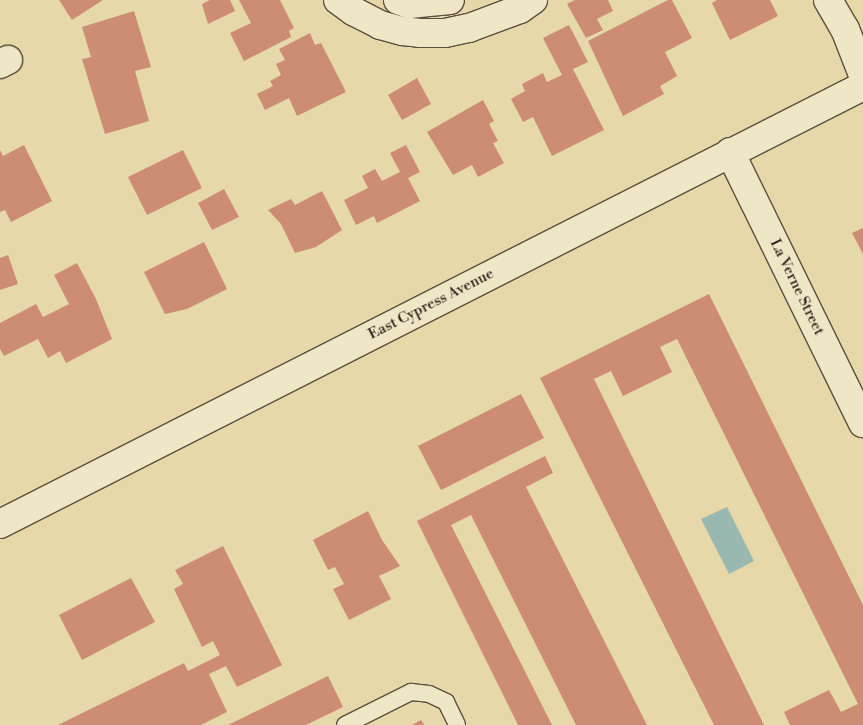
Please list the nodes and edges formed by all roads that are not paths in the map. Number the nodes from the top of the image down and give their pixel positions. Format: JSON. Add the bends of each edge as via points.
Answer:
{"nodes":[{"id":1,"x":338,"y":0,"type":"edge"},
{"id":2,"x":398,"y":0,"type":"edge"},
{"id":3,"x":450,"y":0,"type":"edge"},
{"id":4,"x":533,"y":0,"type":"edge"},
{"id":5,"x":828,"y":0,"type":"edge"},
{"id":6,"x":863,"y":75,"type":"edge"},
{"id":7,"x":863,"y":86,"type":"edge"},
{"id":8,"x":730,"y":152,"type":"junction"},
{"id":9,"x":863,"y":422,"type":"edge"},
{"id":10,"x":0,"y":524,"type":"edge"},
{"id":11,"x":345,"y":725,"type":"edge"},
{"id":12,"x":457,"y":725,"type":"edge"}],
"edges":[{"from":1,"to":4,"type":"main road","via":[[380,25],[402,32],[420,33],[445,33],[469,28],[520,9]]},
{"from":2,"to":3,"type":"main road","via":[[409,4]]},
{"from":5,"to":6,"type":"main road","via":[[845,29]]},
{"from":7,"to":8,"type":"main road","name":"East Cypress Avenue"},
{"from":8,"to":9,"type":"main road","name":"La Verne Street"},
{"from":8,"to":10,"type":"main road","name":"East Cypress Avenue"},
{"from":11,"to":12,"type":"lane","via":[[411,692],[429,694],[446,702]]}]}
